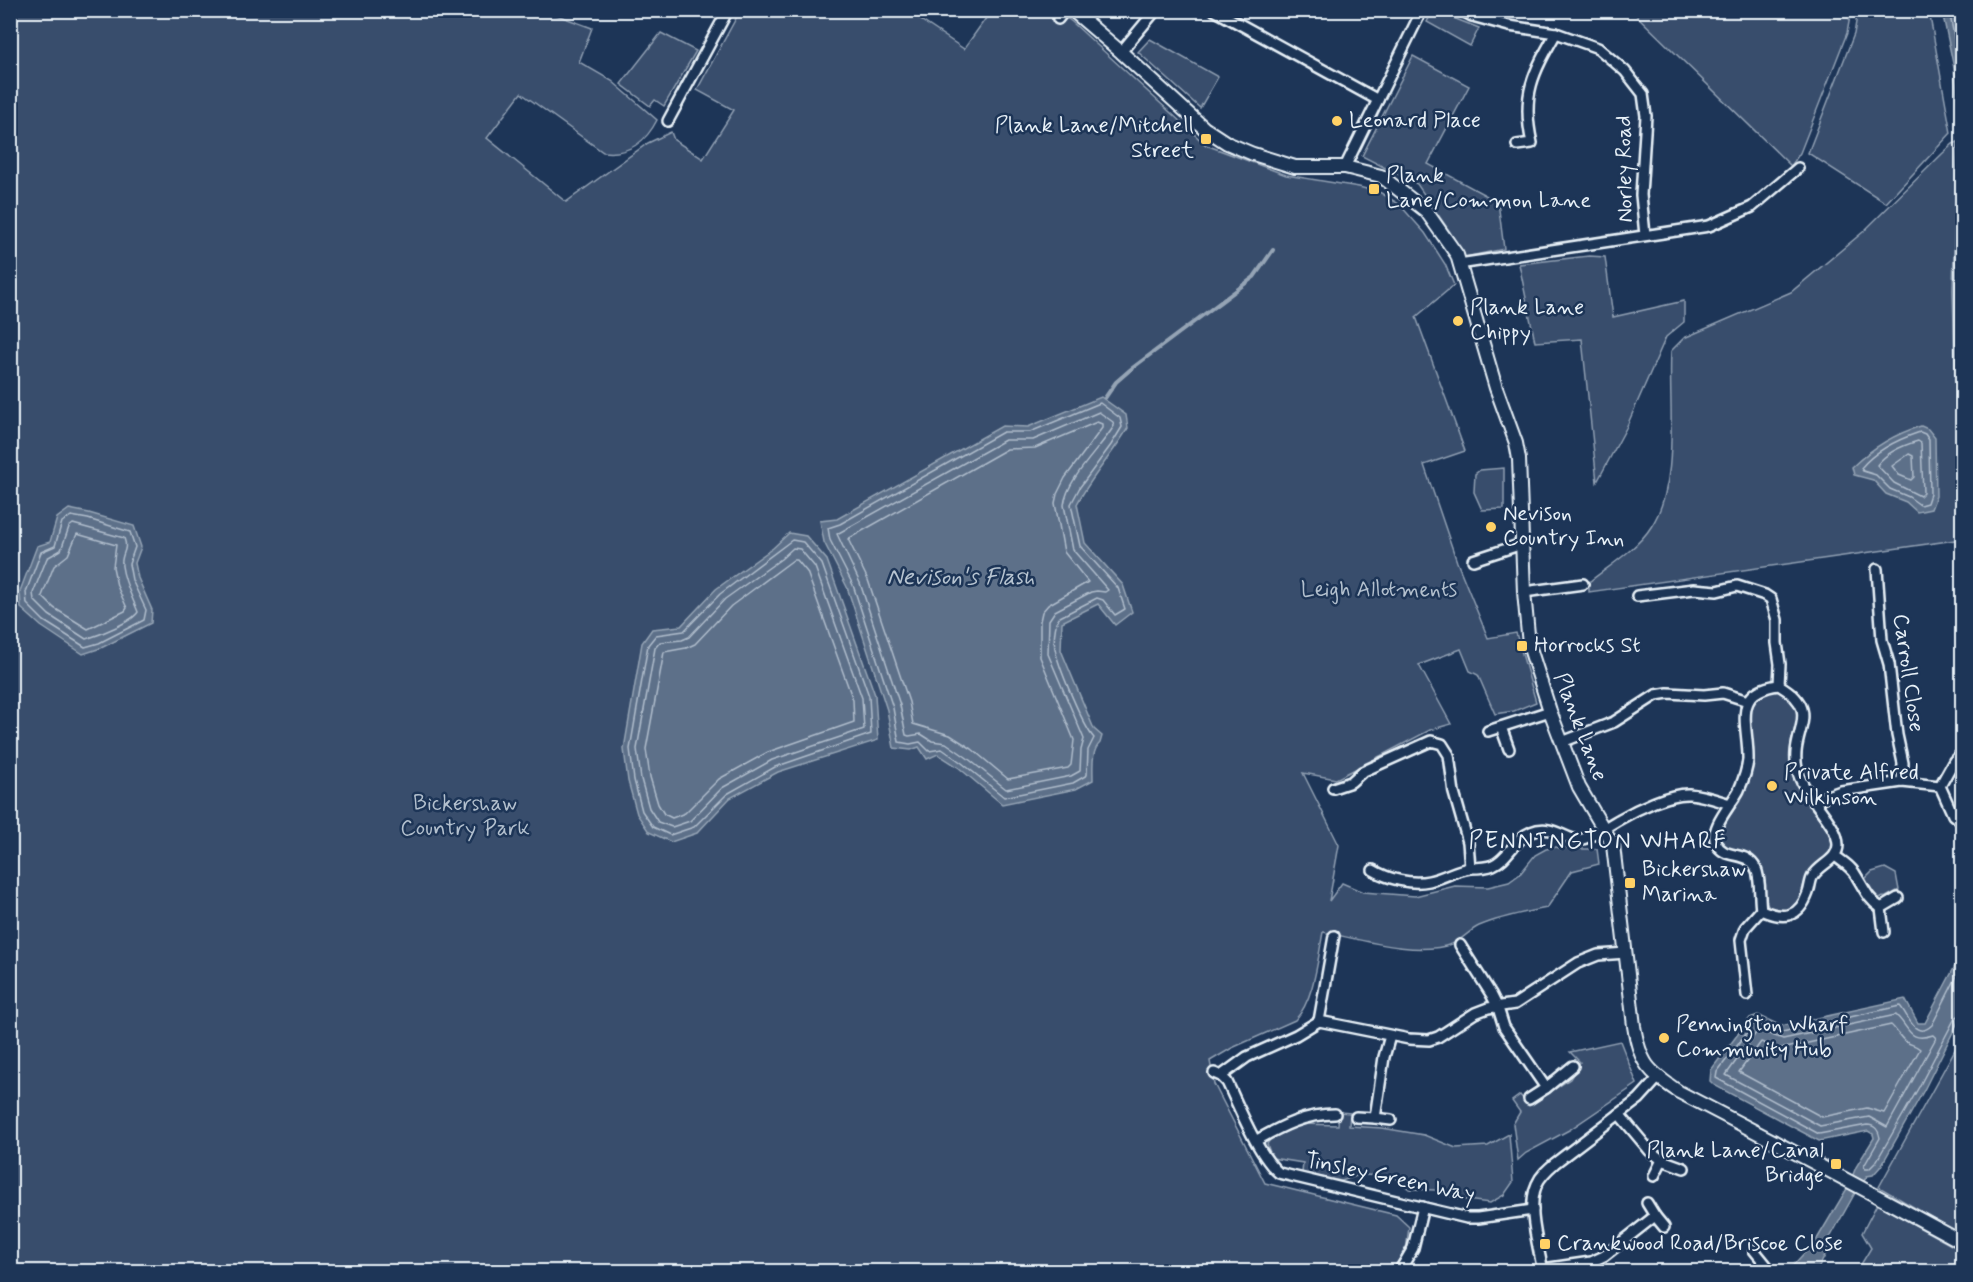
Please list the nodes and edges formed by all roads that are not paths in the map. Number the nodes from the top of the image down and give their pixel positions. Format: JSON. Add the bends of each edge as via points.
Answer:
{"nodes":[{"id":1,"x":1065,"y":10,"type":"edge"},
{"id":2,"x":1072,"y":10,"type":"edge"},
{"id":3,"x":1156,"y":10,"type":"edge"},
{"id":4,"x":1214,"y":10,"type":"edge"},
{"id":5,"x":1422,"y":10,"type":"edge"},
{"id":6,"x":1461,"y":10,"type":"edge"},
{"id":7,"x":726,"y":11,"type":"edge"},
{"id":8,"x":1058,"y":19,"type":"dead end"},
{"id":9,"x":1556,"y":33,"type":"junction"},
{"id":10,"x":1121,"y":52,"type":"junction"},
{"id":11,"x":1378,"y":99,"type":"junction"},
{"id":12,"x":668,"y":121,"type":"dead end"},
{"id":13,"x":1517,"y":145,"type":"dead end"},
{"id":14,"x":1345,"y":167,"type":"junction"},
{"id":15,"x":1798,"y":168,"type":"dead end"},
{"id":16,"x":1645,"y":235,"type":"junction"},
{"id":17,"x":1460,"y":264,"type":"junction"},
{"id":18,"x":1522,"y":544,"type":"junction"},
{"id":19,"x":1473,"y":560,"type":"dead end"},
{"id":20,"x":1877,"y":569,"type":"dead end"},
{"id":21,"x":1583,"y":584,"type":"dead end"},
{"id":22,"x":1524,"y":592,"type":"junction"},
{"id":23,"x":1657,"y":594,"type":"junction"},
{"id":24,"x":1636,"y":596,"type":"dead end"},
{"id":25,"x":1658,"y":605,"type":"dead end"},
{"id":26,"x":1779,"y":685,"type":"junction"},
{"id":27,"x":1748,"y":701,"type":"junction"},
{"id":28,"x":1550,"y":711,"type":"junction"},
{"id":29,"x":1501,"y":727,"type":"junction"},
{"id":30,"x":1488,"y":731,"type":"dead end"},
{"id":31,"x":1562,"y":742,"type":"junction"},
{"id":32,"x":1509,"y":748,"type":"dead end"},
{"id":33,"x":1962,"y":753,"type":"edge"},
{"id":34,"x":1902,"y":782,"type":"junction"},
{"id":35,"x":1940,"y":786,"type":"junction"},
{"id":36,"x":1333,"y":788,"type":"dead end"},
{"id":37,"x":1814,"y":801,"type":"junction"},
{"id":38,"x":1730,"y":804,"type":"junction"},
{"id":39,"x":1962,"y":822,"type":"edge"},
{"id":40,"x":1605,"y":829,"type":"junction"},
{"id":41,"x":1835,"y":856,"type":"junction"},
{"id":42,"x":1470,"y":868,"type":"junction"},
{"id":43,"x":1373,"y":870,"type":"dead end"},
{"id":44,"x":1898,"y":898,"type":"dead end"},
{"id":45,"x":1881,"y":908,"type":"junction"},
{"id":46,"x":1761,"y":910,"type":"junction"},
{"id":47,"x":1884,"y":932,"type":"dead end"},
{"id":48,"x":1334,"y":936,"type":"dead end"},
{"id":49,"x":1460,"y":945,"type":"dead end"},
{"id":50,"x":1626,"y":952,"type":"junction"},
{"id":51,"x":1747,"y":994,"type":"dead end"},
{"id":52,"x":1498,"y":1008,"type":"junction"},
{"id":53,"x":1319,"y":1021,"type":"junction"},
{"id":54,"x":1390,"y":1036,"type":"junction"},
{"id":55,"x":1573,"y":1066,"type":"dead end"},
{"id":56,"x":1658,"y":1078,"type":"junction"},
{"id":57,"x":1546,"y":1088,"type":"junction"},
{"id":58,"x":1529,"y":1099,"type":"dead end"},
{"id":59,"x":1335,"y":1114,"type":"dead end"},
{"id":60,"x":1619,"y":1114,"type":"junction"},
{"id":61,"x":1356,"y":1118,"type":"dead end"},
{"id":62,"x":1375,"y":1118,"type":"junction"},
{"id":63,"x":1391,"y":1120,"type":"dead end"},
{"id":64,"x":1257,"y":1140,"type":"junction"},
{"id":65,"x":1662,"y":1160,"type":"junction"},
{"id":66,"x":1684,"y":1168,"type":"dead end"},
{"id":67,"x":1654,"y":1176,"type":"dead end"},
{"id":68,"x":1647,"y":1203,"type":"dead end"},
{"id":69,"x":1423,"y":1208,"type":"junction"},
{"id":70,"x":1533,"y":1210,"type":"junction"},
{"id":71,"x":1655,"y":1216,"type":"junction"},
{"id":72,"x":1664,"y":1227,"type":"dead end"},
{"id":73,"x":1962,"y":1242,"type":"edge"},
{"id":74,"x":1754,"y":1250,"type":"dead end"},
{"id":75,"x":1543,"y":1270,"type":"edge"},
{"id":76,"x":1399,"y":1272,"type":"edge"},
{"id":77,"x":1760,"y":1272,"type":"edge"}],
"edges":[{"from":1,"to":8,"type":"street"},
{"from":2,"to":10,"type":"street","name":"Plank Lane"},
{"from":3,"to":10,"type":"street"},
{"from":4,"to":11,"type":"street"},
{"from":5,"to":11,"type":"street"},
{"from":6,"to":9,"type":"street","name":"Norley Road","via":[[1509,26]]},
{"from":7,"to":12,"type":"street"},
{"from":9,"to":13,"type":"street","via":[[1530,83],[1532,143]]},
{"from":9,"to":16,"type":"street","name":"Norley Road","via":[[1598,48],[1625,71],[1642,94],[1646,116],[1641,195]]},
{"from":10,"to":14,"type":"street","name":"Plank Lane","via":[[1203,128],[1227,143],[1295,167]]},
{"from":11,"to":14,"type":"street"},
{"from":14,"to":17,"type":"street","name":"Plank Lane","via":[[1381,176],[1426,211]]},
{"from":15,"to":16,"type":"street","via":[[1752,207],[1708,226]]},
{"from":16,"to":17,"type":"street"},
{"from":17,"to":18,"type":"street","name":"Plank Lane","via":[[1516,443]]},
{"from":18,"to":19,"type":"street"},
{"from":18,"to":22,"type":"street","name":"Plank Lane"},
{"from":20,"to":34,"type":"street","name":"Carroll Close","via":[[1882,640],[1903,763]]},
{"from":21,"to":22,"type":"street"},
{"from":22,"to":28,"type":"street","name":"Plank Lane","via":[[1529,645]]},
{"from":23,"to":24,"type":"street"},
{"from":23,"to":25,"type":"street"},
{"from":23,"to":26,"type":"street","via":[[1737,586],[1771,599],[1777,620]]},
{"from":26,"to":27,"type":"street","via":[[1759,689]]},
{"from":26,"to":37,"type":"street","via":[[1801,704],[1803,725],[1795,756],[1801,782]]},
{"from":27,"to":31,"type":"street","via":[[1723,693],[1656,695],[1614,722]]},
{"from":27,"to":38,"type":"street","via":[[1744,714],[1748,762]]},
{"from":28,"to":29,"type":"street"},
{"from":28,"to":31,"type":"street","name":"Plank Lane"},
{"from":29,"to":30,"type":"street"},
{"from":29,"to":32,"type":"street"},
{"from":31,"to":40,"type":"street","name":"Plank Lane","via":[[1579,787]]},
{"from":33,"to":35,"type":"street"},
{"from":34,"to":35,"type":"street"},
{"from":34,"to":37,"type":"street","via":[[1841,791]]},
{"from":35,"to":39,"type":"street","via":[[1953,815]]},
{"from":36,"to":42,"type":"street","via":[[1351,783],[1362,772],[1431,741],[1442,744],[1449,755]]},
{"from":37,"to":41,"type":"street","via":[[1835,833]]},
{"from":38,"to":40,"type":"street","via":[[1687,794],[1645,807]]},
{"from":38,"to":46,"type":"street","via":[[1714,833],[1716,843],[1727,854],[1749,858],[1755,866]]},
{"from":40,"to":42,"type":"street","via":[[1582,840],[1548,829],[1534,830],[1522,836],[1496,864]]},
{"from":40,"to":50,"type":"street","name":"Plank Lane","via":[[1613,845]]},
{"from":41,"to":45,"type":"street","via":[[1856,874],[1868,896]]},
{"from":41,"to":46,"type":"street","via":[[1812,877],[1802,907],[1794,914],[1781,916]]},
{"from":42,"to":43,"type":"street","via":[[1427,882]]},
{"from":44,"to":45,"type":"street"},
{"from":45,"to":47,"type":"street"},
{"from":46,"to":51,"type":"street","via":[[1745,928],[1741,940]]},
{"from":48,"to":53,"type":"street"},
{"from":49,"to":52,"type":"street"},
{"from":50,"to":52,"type":"street","via":[[1598,955],[1578,963],[1515,1004]]},
{"from":50,"to":56,"type":"street","name":"Plank Lane","via":[[1638,1050]]},
{"from":52,"to":54,"type":"street","via":[[1475,1013],[1429,1040]]},
{"from":52,"to":57,"type":"street","via":[[1504,1027]]},
{"from":53,"to":54,"type":"street"},
{"from":53,"to":64,"type":"street","name":"Tinsley Green Way","via":[[1218,1074],[1227,1082]]},
{"from":54,"to":62,"type":"street"},
{"from":55,"to":57,"type":"street"},
{"from":56,"to":60,"type":"street"},
{"from":56,"to":73,"type":"street","name":"Plank Lane"},
{"from":57,"to":58,"type":"street"},
{"from":59,"to":64,"type":"street","name":"Tinsley Green Way","via":[[1289,1122]]},
{"from":60,"to":65,"type":"street"},
{"from":60,"to":70,"type":"street","via":[[1544,1172],[1533,1195]]},
{"from":61,"to":62,"type":"street"},
{"from":62,"to":63,"type":"street"},
{"from":64,"to":69,"type":"street","name":"Tinsley Green Way","via":[[1271,1167],[1279,1173]]},
{"from":65,"to":66,"type":"street"},
{"from":65,"to":67,"type":"street"},
{"from":68,"to":71,"type":"street"},
{"from":69,"to":70,"type":"street","name":"Tinsley Green Way","via":[[1478,1218]]},
{"from":69,"to":76,"type":"street","via":[[1413,1248]]},
{"from":70,"to":75,"type":"street"},
{"from":71,"to":72,"type":"street"},
{"from":71,"to":75,"type":"street","via":[[1604,1256]]},
{"from":74,"to":77,"type":"street","via":[[1767,1266]]}]}
